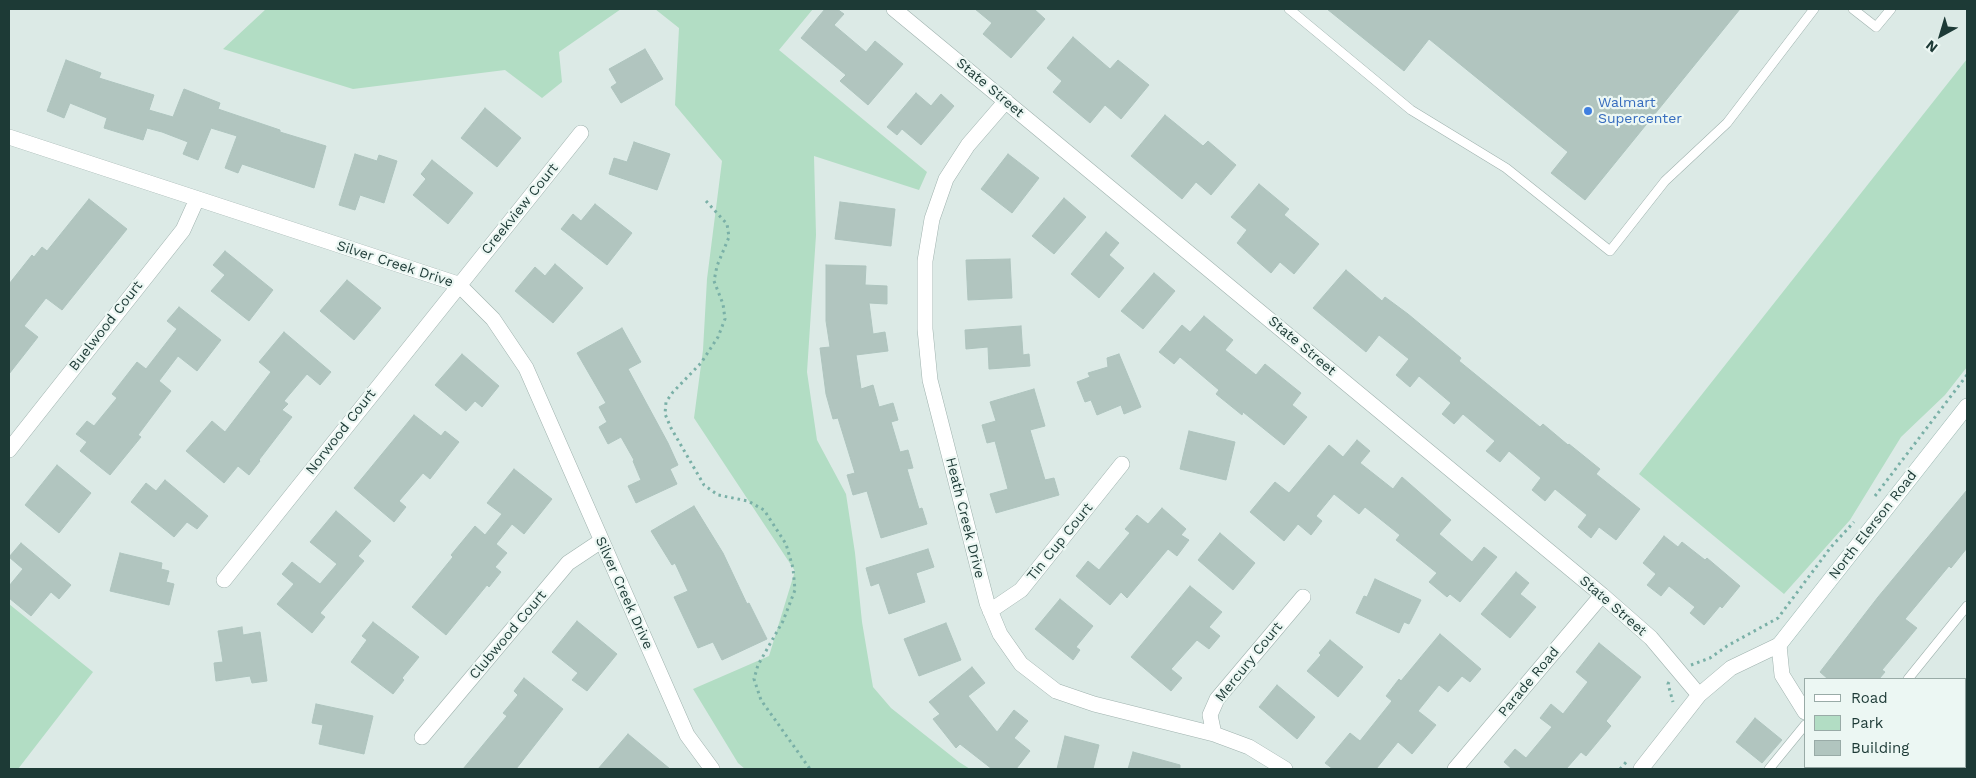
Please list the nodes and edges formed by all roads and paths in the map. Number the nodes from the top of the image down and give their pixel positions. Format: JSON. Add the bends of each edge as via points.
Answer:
{"nodes":[{"id":1,"x":894,"y":9,"type":"edge"},
{"id":2,"x":1289,"y":9,"type":"edge"},
{"id":3,"x":1814,"y":9,"type":"edge"},
{"id":4,"x":1853,"y":9,"type":"edge"},
{"id":5,"x":1891,"y":9,"type":"edge"},
{"id":6,"x":1006,"y":101,"type":"junction"},
{"id":7,"x":581,"y":133,"type":"dead end"},
{"id":8,"x":9,"y":137,"type":"edge"},
{"id":9,"x":197,"y":199,"type":"junction"},
{"id":10,"x":706,"y":200,"type":"dead end"},
{"id":11,"x":458,"y":284,"type":"junction"},
{"id":12,"x":1967,"y":375,"type":"edge"},
{"id":13,"x":1967,"y":406,"type":"edge"},
{"id":14,"x":9,"y":450,"type":"edge"},
{"id":15,"x":1122,"y":464,"type":"dead end"},
{"id":16,"x":1872,"y":499,"type":"dead end"},
{"id":17,"x":1856,"y":520,"type":"dead end"},
{"id":18,"x":601,"y":541,"type":"junction"},
{"id":19,"x":224,"y":580,"type":"dead end"},
{"id":20,"x":1602,"y":595,"type":"junction"},
{"id":21,"x":1303,"y":596,"type":"dead end"},
{"id":22,"x":1967,"y":606,"type":"edge"},
{"id":23,"x":990,"y":611,"type":"junction"},
{"id":24,"x":1779,"y":644,"type":"junction"},
{"id":25,"x":1679,"y":670,"type":"junction"},
{"id":26,"x":1909,"y":678,"type":"edge"},
{"id":27,"x":1699,"y":695,"type":"junction"},
{"id":28,"x":1668,"y":709,"type":"dead end"},
{"id":29,"x":1804,"y":710,"type":"edge"},
{"id":30,"x":1804,"y":726,"type":"edge"},
{"id":31,"x":1214,"y":734,"type":"junction"},
{"id":32,"x":422,"y":737,"type":"dead end"},
{"id":33,"x":1632,"y":754,"type":"dead end"},
{"id":34,"x":712,"y":769,"type":"edge"},
{"id":35,"x":810,"y":769,"type":"edge"},
{"id":36,"x":1285,"y":769,"type":"edge"},
{"id":37,"x":1455,"y":769,"type":"edge"},
{"id":38,"x":1620,"y":769,"type":"edge"},
{"id":39,"x":1641,"y":769,"type":"edge"},
{"id":40,"x":1769,"y":769,"type":"edge"}],
"edges":[{"from":1,"to":6,"type":"street","name":"State Street"},
{"from":2,"to":3,"type":"lane","via":[[1411,110],[1506,168],[1610,251],[1665,181],[1727,123]]},
{"from":4,"to":5,"type":"lane","via":[[1876,28]]},
{"from":6,"to":20,"type":"street","name":"State Street"},
{"from":6,"to":23,"type":"street","name":"Heath Creek Drive","via":[[968,145],[946,179],[932,219],[925,261],[925,329],[930,380]]},
{"from":7,"to":11,"type":"street","name":"Creekview Court"},
{"from":8,"to":9,"type":"street","name":"Silver Creek Drive"},
{"from":9,"to":11,"type":"street","name":"Silver Creek Drive"},
{"from":9,"to":14,"type":"street","name":"Buelwood Court","via":[[183,230]]},
{"from":10,"to":35,"type":"path","via":[[727,224],[729,237],[714,281],[723,304],[724,319],[718,338],[701,363],[666,402],[665,414],[704,485],[718,496],[732,497],[764,510],[786,544],[795,590],[754,679],[761,700]]},
{"from":11,"to":18,"type":"street","name":"Silver Creek Drive","via":[[493,319],[526,368]]},
{"from":11,"to":19,"type":"street","name":"Norwood Court"},
{"from":12,"to":16,"type":"path"},
{"from":13,"to":24,"type":"street","name":"North Elerson Road"},
{"from":15,"to":23,"type":"street","name":"Tin Cup Court","via":[[1021,590]]},
{"from":17,"to":25,"type":"path","via":[[1831,547],[1778,618],[1710,658]]},
{"from":18,"to":32,"type":"street","name":"Clubwood Court","via":[[568,563]]},
{"from":18,"to":34,"type":"street","name":"Silver Creek Drive","via":[[687,735]]},
{"from":20,"to":25,"type":"street","name":"State Street","via":[[1651,638]]},
{"from":20,"to":37,"type":"street","name":"Parade Road"},
{"from":21,"to":31,"type":"street","name":"Mercury Court","via":[[1217,700],[1210,715]]},
{"from":22,"to":26,"type":"lane"},
{"from":23,"to":31,"type":"street","name":"Heath Creek Drive","via":[[1000,634],[1021,664],[1056,691],[1094,704]]},
{"from":24,"to":27,"type":"street","via":[[1731,668]]},
{"from":24,"to":29,"type":"street","via":[[1782,675]]},
{"from":25,"to":27,"type":"street","name":"State Street"},
{"from":25,"to":28,"type":"path","via":[[1668,684],[1674,701]]},
{"from":27,"to":39,"type":"street"},
{"from":30,"to":40,"type":"lane"},
{"from":31,"to":36,"type":"street","name":"Heath Creek Drive","via":[[1249,747]]},
{"from":33,"to":38,"type":"path"}]}
